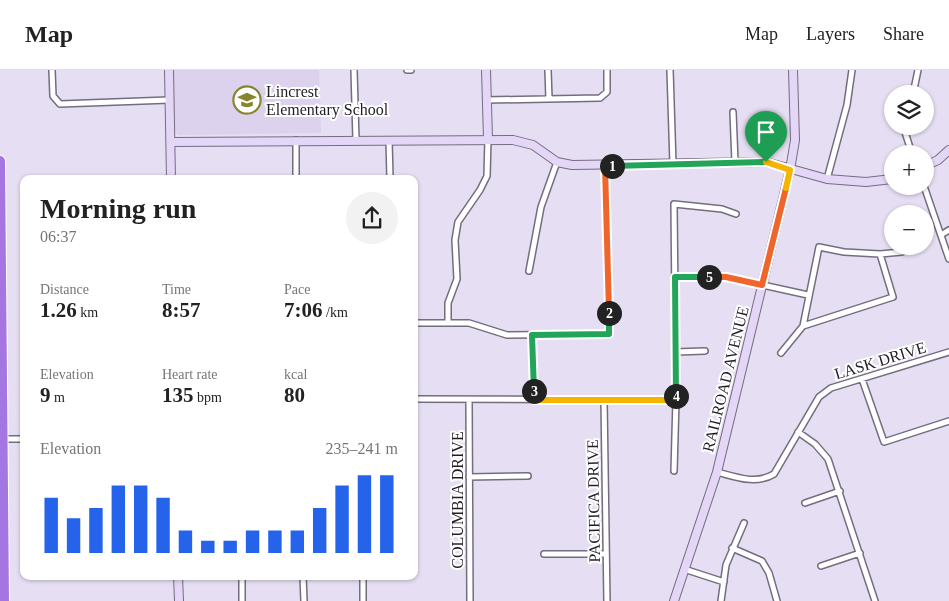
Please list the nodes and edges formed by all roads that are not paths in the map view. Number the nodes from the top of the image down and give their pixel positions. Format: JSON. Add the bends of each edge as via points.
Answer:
{"nodes":[{"id":1,"x":52,"y":70,"type":"edge"},
{"id":2,"x":169,"y":70,"type":"edge"},
{"id":3,"x":354,"y":70,"type":"edge"},
{"id":4,"x":486,"y":70,"type":"edge"},
{"id":5,"x":548,"y":70,"type":"edge"},
{"id":6,"x":607,"y":70,"type":"edge"},
{"id":7,"x":670,"y":70,"type":"edge"},
{"id":8,"x":793,"y":70,"type":"edge"},
{"id":9,"x":852,"y":70,"type":"edge"},
{"id":10,"x":918,"y":70,"type":"edge"},
{"id":11,"x":915,"y":85,"type":"edge"},
{"id":12,"x":549,"y":99,"type":"junction"},
{"id":13,"x":170,"y":100,"type":"junction"},
{"id":14,"x":487,"y":100,"type":"junction"},
{"id":15,"x":733,"y":112,"type":"dead end"},
{"id":16,"x":488,"y":139,"type":"junction"},
{"id":17,"x":296,"y":140,"type":"junction"},
{"id":18,"x":356,"y":140,"type":"junction"},
{"id":19,"x":390,"y":140,"type":"junction"},
{"id":20,"x":170,"y":142,"type":"junction"},
{"id":21,"x":949,"y":150,"type":"edge"},
{"id":22,"x":0,"y":161,"type":"edge"},
{"id":23,"x":557,"y":162,"type":"junction"},
{"id":24,"x":735,"y":162,"type":"junction"},
{"id":25,"x":934,"y":162,"type":"edge"},
{"id":26,"x":673,"y":164,"type":"junction"},
{"id":27,"x":605,"y":166,"type":"junction"},
{"id":28,"x":790,"y":170,"type":"junction"},
{"id":29,"x":171,"y":175,"type":"edge"},
{"id":30,"x":296,"y":175,"type":"edge"},
{"id":31,"x":390,"y":175,"type":"edge"},
{"id":32,"x":827,"y":180,"type":"junction"},
{"id":33,"x":884,"y":181,"type":"edge"},
{"id":34,"x":927,"y":195,"type":"edge"},
{"id":35,"x":736,"y":214,"type":"dead end"},
{"id":36,"x":949,"y":230,"type":"edge"},
{"id":37,"x":941,"y":235,"type":"junction"},
{"id":38,"x":880,"y":254,"type":"junction"},
{"id":39,"x":884,"y":254,"type":"edge"},
{"id":40,"x":949,"y":259,"type":"edge"},
{"id":41,"x":529,"y":271,"type":"dead end"},
{"id":42,"x":675,"y":277,"type":"junction"},
{"id":43,"x":762,"y":285,"type":"junction"},
{"id":44,"x":808,"y":295,"type":"junction"},
{"id":45,"x":418,"y":323,"type":"edge"},
{"id":46,"x":448,"y":323,"type":"junction"},
{"id":47,"x":802,"y":326,"type":"junction"},
{"id":48,"x":532,"y":335,"type":"junction"},
{"id":49,"x":705,"y":351,"type":"dead end"},
{"id":50,"x":675,"y":352,"type":"junction"},
{"id":51,"x":949,"y":352,"type":"edge"},
{"id":52,"x":781,"y":353,"type":"dead end"},
{"id":53,"x":862,"y":379,"type":"junction"},
{"id":54,"x":418,"y":399,"type":"edge"},
{"id":55,"x":469,"y":400,"type":"junction"},
{"id":56,"x":534,"y":400,"type":"junction"},
{"id":57,"x":604,"y":400,"type":"junction"},
{"id":58,"x":676,"y":400,"type":"junction"},
{"id":59,"x":949,"y":421,"type":"edge"},
{"id":60,"x":798,"y":432,"type":"junction"},
{"id":61,"x":2,"y":439,"type":"edge"},
{"id":62,"x":20,"y":439,"type":"edge"},
{"id":63,"x":674,"y":471,"type":"dead end"},
{"id":64,"x":717,"y":472,"type":"junction"},
{"id":65,"x":528,"y":476,"type":"dead end"},
{"id":66,"x":469,"y":477,"type":"junction"},
{"id":67,"x":840,"y":491,"type":"junction"},
{"id":68,"x":805,"y":503,"type":"dead end"},
{"id":69,"x":744,"y":523,"type":"dead end"},
{"id":70,"x":732,"y":548,"type":"junction"},
{"id":71,"x":860,"y":553,"type":"junction"},
{"id":72,"x":544,"y":554,"type":"dead end"},
{"id":73,"x":606,"y":554,"type":"junction"},
{"id":74,"x":821,"y":566,"type":"dead end"},
{"id":75,"x":684,"y":569,"type":"junction"},
{"id":76,"x":178,"y":580,"type":"edge"},
{"id":77,"x":242,"y":580,"type":"edge"},
{"id":78,"x":304,"y":580,"type":"edge"},
{"id":79,"x":363,"y":580,"type":"edge"},
{"id":80,"x":724,"y":582,"type":"junction"},
{"id":81,"x":4,"y":601,"type":"edge"},
{"id":82,"x":178,"y":601,"type":"edge"},
{"id":83,"x":242,"y":601,"type":"edge"},
{"id":84,"x":304,"y":601,"type":"edge"},
{"id":85,"x":363,"y":601,"type":"edge"},
{"id":86,"x":470,"y":601,"type":"edge"},
{"id":87,"x":607,"y":601,"type":"edge"},
{"id":88,"x":674,"y":601,"type":"edge"},
{"id":89,"x":721,"y":601,"type":"edge"},
{"id":90,"x":777,"y":601,"type":"edge"},
{"id":91,"x":875,"y":601,"type":"edge"}],
"edges":[{"from":1,"to":13,"type":"street","via":[[53,96],[60,104]]},
{"from":2,"to":13,"type":"street"},
{"from":3,"to":18,"type":"street"},
{"from":4,"to":14,"type":"street"},
{"from":5,"to":12,"type":"street"},
{"from":6,"to":12,"type":"street","via":[[607,92],[600,98]]},
{"from":7,"to":26,"type":"street"},
{"from":8,"to":28,"type":"street","name":"RAILROAD AVENUE","via":[[795,140]]},
{"from":9,"to":32,"type":"street","via":[[847,105]]},
{"from":10,"to":11,"type":"street"},
{"from":12,"to":14,"type":"street"},
{"from":13,"to":20,"type":"street"},
{"from":14,"to":16,"type":"street"},
{"from":15,"to":24,"type":"street"},
{"from":16,"to":19,"type":"street"},
{"from":16,"to":23,"type":"street","via":[[533,145]]},
{"from":16,"to":46,"type":"street","via":[[487,176],[458,222],[455,240],[457,279],[448,303]]},
{"from":17,"to":18,"type":"street"},
{"from":17,"to":20,"type":"street"},
{"from":17,"to":30,"type":"street"},
{"from":18,"to":19,"type":"street"},
{"from":19,"to":31,"type":"street"},
{"from":20,"to":29,"type":"street"},
{"from":21,"to":25,"type":"street"},
{"from":22,"to":61,"type":"highway"},
{"from":23,"to":27,"type":"street"},
{"from":23,"to":41,"type":"street","via":[[541,207]]},
{"from":24,"to":26,"type":"street"},
{"from":24,"to":28,"type":"street","via":[[766,162]]},
{"from":26,"to":27,"type":"street"},
{"from":27,"to":48,"type":"street","via":[[609,334]]},
{"from":28,"to":32,"type":"street"},
{"from":28,"to":43,"type":"street","name":"RAILROAD AVENUE"},
{"from":32,"to":33,"type":"street"},
{"from":34,"to":37,"type":"street"},
{"from":35,"to":42,"type":"street","via":[[722,209],[674,204]]},
{"from":36,"to":37,"type":"street"},
{"from":37,"to":40,"type":"street"},
{"from":38,"to":39,"type":"street"},
{"from":38,"to":44,"type":"street","via":[[819,247]]},
{"from":38,"to":47,"type":"street","via":[[893,297]]},
{"from":42,"to":43,"type":"street","via":[[726,277]]},
{"from":42,"to":50,"type":"street"},
{"from":43,"to":44,"type":"street"},
{"from":43,"to":64,"type":"street","name":"RAILROAD AVENUE"},
{"from":44,"to":47,"type":"street"},
{"from":45,"to":46,"type":"street"},
{"from":46,"to":48,"type":"street","via":[[469,323],[507,335]]},
{"from":47,"to":52,"type":"street"},
{"from":48,"to":56,"type":"street"},
{"from":49,"to":50,"type":"street"},
{"from":50,"to":58,"type":"street"},
{"from":51,"to":53,"type":"street","name":"LASK DRIVE"},
{"from":53,"to":59,"type":"street","via":[[884,442]]},
{"from":53,"to":60,"type":"street","name":"LASK DRIVE","via":[[830,388],[819,397]]},
{"from":54,"to":55,"type":"street"},
{"from":55,"to":56,"type":"street"},
{"from":55,"to":66,"type":"street","name":"COLUMBIA DRIVE"},
{"from":56,"to":57,"type":"street"},
{"from":57,"to":58,"type":"street"},
{"from":57,"to":73,"type":"street","name":"PACIFICA DRIVE"},
{"from":58,"to":63,"type":"street"},
{"from":60,"to":64,"type":"street","name":"LASK DRIVE","via":[[774,474],[765,479],[751,480]]},
{"from":60,"to":67,"type":"street","via":[[828,459]]},
{"from":61,"to":62,"type":"street"},
{"from":61,"to":81,"type":"highway"},
{"from":64,"to":75,"type":"street","name":"RAILROAD AVENUE"},
{"from":65,"to":66,"type":"street"},
{"from":66,"to":86,"type":"street","name":"COLUMBIA DRIVE"},
{"from":67,"to":68,"type":"street"},
{"from":67,"to":71,"type":"street"},
{"from":69,"to":70,"type":"street"},
{"from":70,"to":80,"type":"street"},
{"from":70,"to":90,"type":"street","via":[[762,561]]},
{"from":71,"to":74,"type":"street"},
{"from":71,"to":91,"type":"street"},
{"from":72,"to":73,"type":"street"},
{"from":73,"to":87,"type":"street","name":"PACIFICA DRIVE"},
{"from":75,"to":80,"type":"street"},
{"from":75,"to":88,"type":"street","name":"RAILROAD AVENUE"},
{"from":76,"to":82,"type":"street"},
{"from":77,"to":83,"type":"street"},
{"from":78,"to":84,"type":"street"},
{"from":79,"to":85,"type":"street"},
{"from":80,"to":89,"type":"street"}]}
